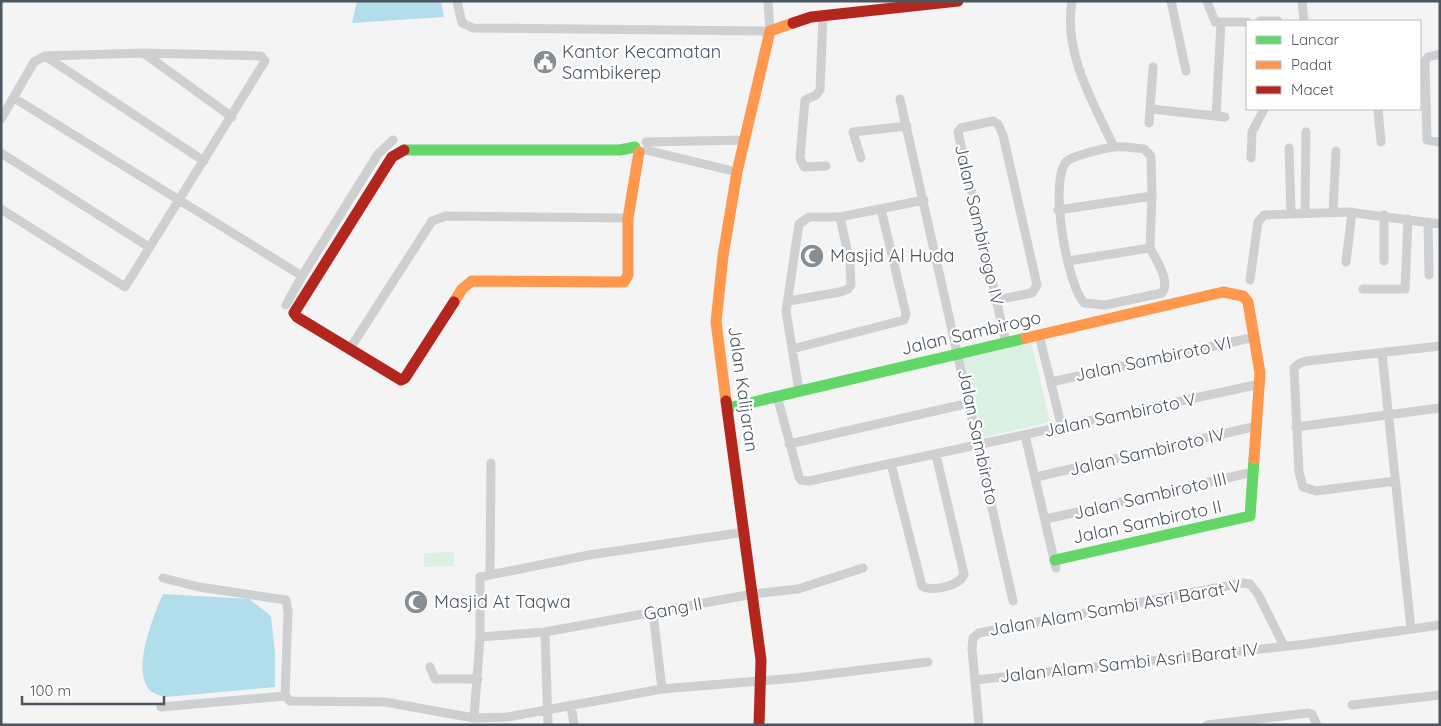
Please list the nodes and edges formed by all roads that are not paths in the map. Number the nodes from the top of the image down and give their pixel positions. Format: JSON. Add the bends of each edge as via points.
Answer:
{"nodes":[{"id":1,"x":457,"y":1,"type":"edge"},
{"id":2,"x":768,"y":1,"type":"edge"},
{"id":3,"x":958,"y":1,"type":"edge"},
{"id":4,"x":1072,"y":1,"type":"edge"},
{"id":5,"x":1171,"y":1,"type":"edge"},
{"id":6,"x":1207,"y":1,"type":"edge"},
{"id":7,"x":1302,"y":1,"type":"edge"},
{"id":8,"x":952,"y":2,"type":"edge"},
{"id":9,"x":872,"y":5,"type":"edge"},
{"id":10,"x":823,"y":15,"type":"junction"},
{"id":11,"x":1304,"y":20,"type":"edge"},
{"id":12,"x":1246,"y":22,"type":"edge"},
{"id":13,"x":1222,"y":23,"type":"junction"},
{"id":14,"x":770,"y":31,"type":"junction"},
{"id":15,"x":144,"y":54,"type":"junction"},
{"id":16,"x":1440,"y":54,"type":"edge"},
{"id":17,"x":45,"y":56,"type":"junction"},
{"id":18,"x":1152,"y":66,"type":"dead end"},
{"id":19,"x":1186,"y":71,"type":"dead end"},
{"id":20,"x":1423,"y":78,"type":"edge"},
{"id":21,"x":14,"y":98,"type":"junction"},
{"id":22,"x":900,"y":99,"type":"dead end"},
{"id":23,"x":1151,"y":109,"type":"junction"},
{"id":24,"x":1263,"y":110,"type":"edge"},
{"id":25,"x":1378,"y":110,"type":"edge"},
{"id":26,"x":232,"y":117,"type":"junction"},
{"id":27,"x":1,"y":119,"type":"edge"},
{"id":28,"x":1149,"y":123,"type":"dead end"},
{"id":29,"x":907,"y":126,"type":"junction"},
{"id":30,"x":1306,"y":132,"type":"dead end"},
{"id":31,"x":393,"y":140,"type":"dead end"},
{"id":32,"x":744,"y":140,"type":"junction"},
{"id":33,"x":1380,"y":142,"type":"dead end"},
{"id":34,"x":1440,"y":142,"type":"edge"},
{"id":35,"x":1114,"y":147,"type":"junction"},
{"id":36,"x":642,"y":148,"type":"junction"},
{"id":37,"x":1289,"y":148,"type":"dead end"},
{"id":38,"x":1336,"y":151,"type":"dead end"},
{"id":39,"x":1,"y":153,"type":"edge"},
{"id":40,"x":861,"y":158,"type":"dead end"},
{"id":41,"x":1251,"y":158,"type":"dead end"},
{"id":42,"x":204,"y":161,"type":"junction"},
{"id":43,"x":826,"y":166,"type":"dead end"},
{"id":44,"x":737,"y":172,"type":"junction"},
{"id":45,"x":1152,"y":196,"type":"junction"},
{"id":46,"x":924,"y":200,"type":"junction"},
{"id":47,"x":179,"y":202,"type":"junction"},
{"id":48,"x":1,"y":208,"type":"edge"},
{"id":49,"x":881,"y":209,"type":"junction"},
{"id":50,"x":343,"y":210,"type":"junction"},
{"id":51,"x":1058,"y":210,"type":"junction"},
{"id":52,"x":1333,"y":212,"type":"junction"},
{"id":53,"x":1352,"y":212,"type":"junction"},
{"id":54,"x":1291,"y":213,"type":"junction"},
{"id":55,"x":1305,"y":213,"type":"junction"},
{"id":56,"x":1384,"y":215,"type":"junction"},
{"id":57,"x":840,"y":216,"type":"junction"},
{"id":58,"x":354,"y":217,"type":"junction"},
{"id":59,"x":628,"y":218,"type":"junction"},
{"id":60,"x":1408,"y":219,"type":"junction"},
{"id":61,"x":1428,"y":222,"type":"junction"},
{"id":62,"x":1440,"y":224,"type":"edge"},
{"id":63,"x":149,"y":247,"type":"junction"},
{"id":64,"x":1150,"y":248,"type":"junction"},
{"id":65,"x":1068,"y":261,"type":"junction"},
{"id":66,"x":1384,"y":261,"type":"dead end"},
{"id":67,"x":1346,"y":262,"type":"dead end"},
{"id":68,"x":1429,"y":275,"type":"dead end"},
{"id":69,"x":302,"y":276,"type":"junction"},
{"id":70,"x":1250,"y":280,"type":"dead end"},
{"id":71,"x":1363,"y":289,"type":"dead end"},
{"id":72,"x":996,"y":300,"type":"junction"},
{"id":73,"x":789,"y":301,"type":"junction"},
{"id":74,"x":286,"y":305,"type":"dead end"},
{"id":75,"x":1039,"y":335,"type":"junction"},
{"id":76,"x":1255,"y":337,"type":"junction"},
{"id":77,"x":1006,"y":343,"type":"junction"},
{"id":78,"x":1440,"y":346,"type":"edge"},
{"id":79,"x":792,"y":349,"type":"junction"},
{"id":80,"x":349,"y":350,"type":"junction"},
{"id":81,"x":1382,"y":353,"type":"junction"},
{"id":82,"x":959,"y":354,"type":"junction"},
{"id":83,"x":1051,"y":382,"type":"junction"},
{"id":84,"x":1260,"y":384,"type":"junction"},
{"id":85,"x":799,"y":391,"type":"junction"},
{"id":86,"x":777,"y":396,"type":"junction"},
{"id":87,"x":970,"y":403,"type":"junction"},
{"id":88,"x":728,"y":408,"type":"junction"},
{"id":89,"x":1440,"y":408,"type":"edge"},
{"id":90,"x":1388,"y":415,"type":"junction"},
{"id":91,"x":1257,"y":426,"type":"junction"},
{"id":92,"x":1296,"y":427,"type":"junction"},
{"id":93,"x":1062,"y":428,"type":"junction"},
{"id":94,"x":1025,"y":436,"type":"junction"},
{"id":95,"x":789,"y":444,"type":"junction"},
{"id":96,"x":980,"y":445,"type":"junction"},
{"id":97,"x":936,"y":455,"type":"junction"},
{"id":98,"x":491,"y":463,"type":"dead end"},
{"id":99,"x":891,"y":464,"type":"junction"},
{"id":100,"x":1254,"y":472,"type":"junction"},
{"id":101,"x":1036,"y":477,"type":"junction"},
{"id":102,"x":1395,"y":481,"type":"junction"},
{"id":103,"x":1046,"y":519,"type":"junction"},
{"id":104,"x":745,"y":532,"type":"junction"},
{"id":105,"x":1056,"y":564,"type":"joint"},
{"id":106,"x":863,"y":568,"type":"dead end"},
{"id":107,"x":490,"y":575,"type":"junction"},
{"id":108,"x":163,"y":578,"type":"dead end"},
{"id":109,"x":753,"y":594,"type":"junction"},
{"id":110,"x":1013,"y":601,"type":"dead end"},
{"id":111,"x":653,"y":613,"type":"junction"},
{"id":112,"x":1440,"y":625,"type":"edge"},
{"id":113,"x":1411,"y":629,"type":"junction"},
{"id":114,"x":545,"y":632,"type":"junction"},
{"id":115,"x":480,"y":637,"type":"junction"},
{"id":116,"x":1286,"y":646,"type":"junction"},
{"id":117,"x":928,"y":662,"type":"dead end"},
{"id":118,"x":430,"y":667,"type":"dead end"},
{"id":119,"x":478,"y":679,"type":"junction"},
{"id":120,"x":975,"y":680,"type":"junction"},
{"id":121,"x":760,"y":681,"type":"junction"},
{"id":122,"x":662,"y":689,"type":"junction"},
{"id":123,"x":1440,"y":695,"type":"edge"},
{"id":124,"x":285,"y":696,"type":"junction"},
{"id":125,"x":571,"y":705,"type":"junction"},
{"id":126,"x":1352,"y":705,"type":"dead end"},
{"id":127,"x":161,"y":707,"type":"dead end"},
{"id":128,"x":548,"y":710,"type":"junction"},
{"id":129,"x":474,"y":718,"type":"junction"},
{"id":130,"x":548,"y":725,"type":"edge"},
{"id":131,"x":574,"y":725,"type":"edge"},
{"id":132,"x":759,"y":725,"type":"edge"},
{"id":133,"x":979,"y":725,"type":"edge"},
{"id":134,"x":1207,"y":725,"type":"edge"},
{"id":135,"x":1317,"y":725,"type":"edge"}],
"edges":[{"from":1,"to":14,"type":"street","via":[[462,23],[473,28]]},
{"from":2,"to":14,"type":"street"},
{"from":3,"to":8,"type":"street"},
{"from":4,"to":35,"type":"street","via":[[1074,50]]},
{"from":5,"to":19,"type":"street"},
{"from":6,"to":13,"type":"street","via":[[1213,21]]},
{"from":7,"to":11,"type":"street"},
{"from":8,"to":9,"type":"street"},
{"from":9,"to":10,"type":"street"},
{"from":10,"to":14,"type":"street"},
{"from":10,"to":43,"type":"street","via":[[820,90],[805,100],[800,158],[804,167]]},
{"from":12,"to":13,"type":"street"},
{"from":13,"to":23,"type":"street","via":[[1221,116]]},
{"from":14,"to":32,"type":"street","name":"Jalan Kalijaran"},
{"from":15,"to":17,"type":"street"},
{"from":15,"to":26,"type":"street"},
{"from":15,"to":26,"type":"street","via":[[263,57],[265,64]]},
{"from":16,"to":20,"type":"street","via":[[1425,61]]},
{"from":17,"to":21,"type":"street","via":[[34,62]]},
{"from":17,"to":42,"type":"street"},
{"from":18,"to":23,"type":"street"},
{"from":20,"to":34,"type":"street","via":[[1427,143]]},
{"from":21,"to":27,"type":"street"},
{"from":21,"to":47,"type":"street"},
{"from":22,"to":29,"type":"street","name":"Jalan Sambiroto"},
{"from":23,"to":28,"type":"street"},
{"from":24,"to":41,"type":"street","via":[[1252,132]]},
{"from":25,"to":33,"type":"street"},
{"from":26,"to":42,"type":"street"},
{"from":29,"to":40,"type":"street","via":[[853,132]]},
{"from":29,"to":46,"type":"street","name":"Jalan Sambiroto"},
{"from":30,"to":55,"type":"street"},
{"from":31,"to":50,"type":"street","via":[[378,154]]},
{"from":32,"to":36,"type":"street"},
{"from":32,"to":44,"type":"street","name":"Jalan Kalijaran"},
{"from":35,"to":45,"type":"street","via":[[1149,152]]},
{"from":35,"to":51,"type":"street","via":[[1067,162],[1060,178]]},
{"from":36,"to":44,"type":"street"},
{"from":36,"to":58,"type":"street","via":[[405,149],[392,157]]},
{"from":36,"to":59,"type":"street"},
{"from":37,"to":54,"type":"street"},
{"from":38,"to":52,"type":"street"},
{"from":39,"to":63,"type":"street"},
{"from":42,"to":47,"type":"street"},
{"from":44,"to":88,"type":"street","name":"Jalan Kalijaran","via":[[716,322]]},
{"from":45,"to":51,"type":"street"},
{"from":45,"to":64,"type":"street"},
{"from":46,"to":49,"type":"street"},
{"from":46,"to":82,"type":"street","name":"Jalan Sambiroto"},
{"from":47,"to":63,"type":"street"},
{"from":47,"to":69,"type":"street"},
{"from":48,"to":63,"type":"street","via":[[125,287]]},
{"from":49,"to":57,"type":"street"},
{"from":49,"to":79,"type":"street","via":[[906,318],[900,323]]},
{"from":50,"to":58,"type":"street"},
{"from":50,"to":69,"type":"street"},
{"from":51,"to":65,"type":"street"},
{"from":52,"to":53,"type":"street"},
{"from":52,"to":55,"type":"street"},
{"from":53,"to":56,"type":"street"},
{"from":53,"to":67,"type":"street"},
{"from":54,"to":55,"type":"street"},
{"from":54,"to":70,"type":"street","via":[[1261,217]]},
{"from":56,"to":60,"type":"street"},
{"from":56,"to":66,"type":"street"},
{"from":57,"to":73,"type":"street","via":[[816,216],[799,224]]},
{"from":57,"to":73,"type":"street","via":[[851,285],[840,292]]},
{"from":58,"to":80,"type":"street","via":[[295,310],[297,317]]},
{"from":59,"to":80,"type":"street","via":[[436,218]]},
{"from":59,"to":80,"type":"street","via":[[628,275],[624,282],[472,281],[462,289],[401,380]]},
{"from":60,"to":61,"type":"street"},
{"from":60,"to":71,"type":"street","via":[[1405,290]]},
{"from":61,"to":62,"type":"street"},
{"from":61,"to":68,"type":"street"},
{"from":64,"to":65,"type":"street"},
{"from":64,"to":65,"type":"street","via":[[1165,281],[1162,293],[1105,305],[1081,300]]},
{"from":69,"to":74,"type":"street"},
{"from":72,"to":72,"type":"street","name":"Jalan Sambirogo IV","via":[[958,132],[961,128],[993,121],[1003,135],[1037,286],[1032,292]]},
{"from":72,"to":77,"type":"street","name":"Jalan Sambirogo IV"},
{"from":73,"to":79,"type":"street","via":[[787,320]]},
{"from":75,"to":76,"type":"street","name":"Jalan Sambirogo","via":[[1223,292],[1246,298]]},
{"from":75,"to":77,"type":"street","name":"Jalan Sambirogo"},
{"from":75,"to":83,"type":"street"},
{"from":76,"to":83,"type":"street","name":"Jalan Sambiroto VI"},
{"from":76,"to":84,"type":"street"},
{"from":77,"to":82,"type":"street","name":"Jalan Sambirogo"},
{"from":78,"to":81,"type":"street"},
{"from":79,"to":85,"type":"street"},
{"from":81,"to":90,"type":"street"},
{"from":81,"to":92,"type":"street","via":[[1307,361],[1294,368]]},
{"from":82,"to":85,"type":"street","name":"Jalan Sambirogo"},
{"from":82,"to":87,"type":"street","name":"Jalan Sambiroto"},
{"from":83,"to":93,"type":"street"},
{"from":84,"to":91,"type":"street"},
{"from":84,"to":93,"type":"street","name":"Jalan Sambiroto V"},
{"from":85,"to":86,"type":"street","name":"Jalan Sambirogo"},
{"from":86,"to":88,"type":"street","name":"Jalan Sambirogo"},
{"from":86,"to":95,"type":"street"},
{"from":87,"to":95,"type":"street"},
{"from":87,"to":96,"type":"street","name":"Jalan Sambiroto"},
{"from":88,"to":104,"type":"street","name":"Jalan Kalijaran"},
{"from":89,"to":90,"type":"street"},
{"from":90,"to":92,"type":"street"},
{"from":90,"to":102,"type":"street"},
{"from":91,"to":100,"type":"street"},
{"from":91,"to":101,"type":"street","name":"Jalan Sambiroto IV"},
{"from":92,"to":102,"type":"street","via":[[1301,483],[1307,490]]},
{"from":93,"to":94,"type":"street","name":"Jalan Sambiroto V"},
{"from":94,"to":96,"type":"street","name":"Jalan Sambiroto V"},
{"from":94,"to":101,"type":"street","name":"Jalan Sambiroto II"},
{"from":95,"to":99,"type":"street","name":"Jalan Sambiroto V","via":[[801,480],[813,481]]},
{"from":96,"to":97,"type":"street","name":"Jalan Sambiroto V"},
{"from":96,"to":110,"type":"street","name":"Jalan Sambiroto"},
{"from":97,"to":99,"type":"street","name":"Jalan Sambiroto V"},
{"from":97,"to":99,"type":"street","via":[[964,574],[957,583],[928,589],[920,580]]},
{"from":98,"to":107,"type":"street"},
{"from":100,"to":103,"type":"street","name":"Jalan Sambiroto III"},
{"from":100,"to":105,"type":"street","name":"Jalan Sambiroto II","via":[[1251,514],[1247,518]]},
{"from":101,"to":103,"type":"street","name":"Jalan Sambiroto II"},
{"from":102,"to":113,"type":"street"},
{"from":103,"to":105,"type":"street","name":"Jalan Sambiroto II"},
{"from":104,"to":107,"type":"street","via":[[589,555]]},
{"from":104,"to":109,"type":"street","name":"Jalan Kalijaran"},
{"from":106,"to":109,"type":"street","name":"Gang II","via":[[798,589]]},
{"from":107,"to":115,"type":"street","via":[[480,577]]},
{"from":108,"to":124,"type":"street","via":[[198,588],[286,600]]},
{"from":109,"to":111,"type":"street","name":"Gang II"},
{"from":109,"to":121,"type":"street","name":"Jalan Kalijaran","via":[[761,660]]},
{"from":111,"to":114,"type":"street","name":"Gang II"},
{"from":111,"to":122,"type":"street"},
{"from":112,"to":113,"type":"street","name":"Jalan Alam Sambi Asri Barat IV"},
{"from":113,"to":116,"type":"street","name":"Jalan Alam Sambi Asri Barat IV"},
{"from":114,"to":115,"type":"street","name":"Gang II"},
{"from":114,"to":128,"type":"street"},
{"from":115,"to":119,"type":"street"},
{"from":116,"to":120,"type":"street","name":"Jalan Alam Sambi Asri Barat IV"},
{"from":116,"to":120,"type":"street","name":"Jalan Alam Sambi Asri Barat V","via":[[1258,594],[1250,584],[1242,583],[979,633],[973,638],[972,649]]},
{"from":117,"to":121,"type":"street"},
{"from":118,"to":119,"type":"street","via":[[435,679]]},
{"from":119,"to":129,"type":"street"},
{"from":120,"to":133,"type":"street"},
{"from":121,"to":122,"type":"street"},
{"from":121,"to":132,"type":"street","name":"Jalan Kalijaran"},
{"from":122,"to":125,"type":"street"},
{"from":123,"to":126,"type":"street"},
{"from":124,"to":127,"type":"street"},
{"from":124,"to":129,"type":"street","via":[[290,701],[385,702]]},
{"from":125,"to":128,"type":"street"},
{"from":125,"to":131,"type":"street"},
{"from":128,"to":129,"type":"street","via":[[507,717]]},
{"from":128,"to":130,"type":"street"},
{"from":134,"to":135,"type":"street","via":[[1312,714]]}]}
